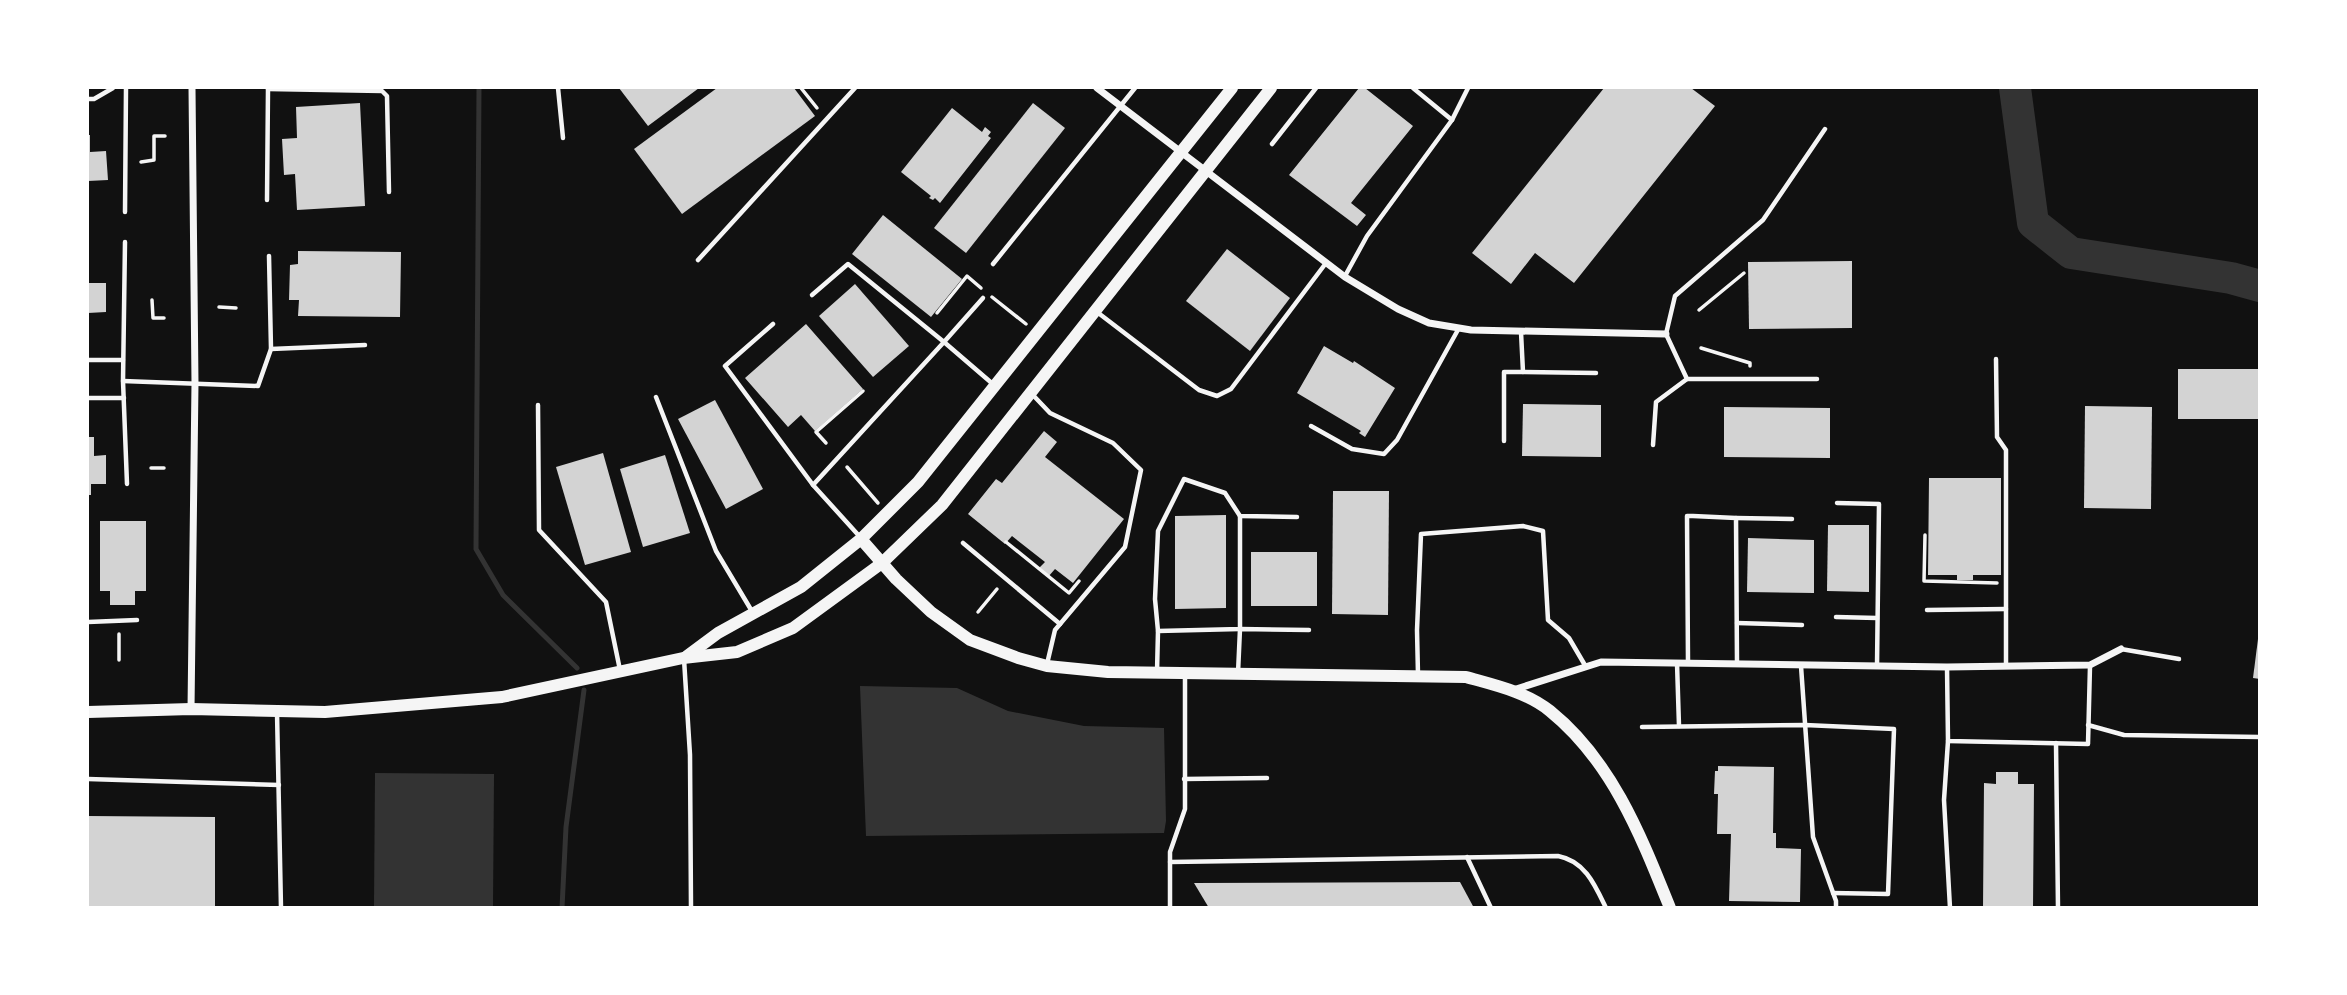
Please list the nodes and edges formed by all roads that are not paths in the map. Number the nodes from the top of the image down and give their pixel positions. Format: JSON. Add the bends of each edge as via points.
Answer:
{"nodes":[{"id":1,"x":113,"y":88,"type":"edge"},
{"id":2,"x":127,"y":88,"type":"edge"},
{"id":3,"x":192,"y":88,"type":"edge"},
{"id":4,"x":268,"y":88,"type":"edge"},
{"id":5,"x":558,"y":88,"type":"edge"},
{"id":6,"x":855,"y":88,"type":"edge"},
{"id":7,"x":1097,"y":88,"type":"edge"},
{"id":8,"x":1135,"y":88,"type":"edge"},
{"id":9,"x":1232,"y":88,"type":"edge"},
{"id":10,"x":1271,"y":88,"type":"edge"},
{"id":11,"x":1316,"y":88,"type":"edge"},
{"id":12,"x":1413,"y":88,"type":"edge"},
{"id":13,"x":1468,"y":88,"type":"edge"},
{"id":14,"x":1421,"y":90,"type":"edge"},
{"id":15,"x":88,"y":99,"type":"edge"},
{"id":16,"x":1119,"y":105,"type":"junction"},
{"id":17,"x":1452,"y":120,"type":"junction"},
{"id":18,"x":1825,"y":129,"type":"dead end"},
{"id":19,"x":563,"y":138,"type":"dead end"},
{"id":20,"x":1272,"y":144,"type":"dead end"},
{"id":21,"x":1181,"y":153,"type":"junction"},
{"id":22,"x":1205,"y":172,"type":"junction"},
{"id":23,"x":389,"y":192,"type":"dead end"},
{"id":24,"x":267,"y":200,"type":"dead end"},
{"id":25,"x":125,"y":212,"type":"dead end"},
{"id":26,"x":125,"y":242,"type":"dead end"},
{"id":27,"x":269,"y":256,"type":"dead end"},
{"id":28,"x":698,"y":260,"type":"dead end"},
{"id":29,"x":1326,"y":262,"type":"junction"},
{"id":30,"x":993,"y":264,"type":"dead end"},
{"id":31,"x":1345,"y":276,"type":"junction"},
{"id":32,"x":812,"y":295,"type":"dead end"},
{"id":33,"x":983,"y":298,"type":"dead end"},
{"id":34,"x":1095,"y":310,"type":"junction"},
{"id":35,"x":773,"y":324,"type":"dead end"},
{"id":36,"x":1459,"y":328,"type":"junction"},
{"id":37,"x":1521,"y":331,"type":"junction"},
{"id":38,"x":1666,"y":334,"type":"junction"},
{"id":39,"x":944,"y":342,"type":"junction"},
{"id":40,"x":365,"y":345,"type":"dead end"},
{"id":41,"x":271,"y":349,"type":"junction"},
{"id":42,"x":1996,"y":359,"type":"dead end"},
{"id":43,"x":88,"y":360,"type":"edge"},
{"id":44,"x":123,"y":360,"type":"junction"},
{"id":45,"x":1524,"y":372,"type":"junction"},
{"id":46,"x":1596,"y":373,"type":"dead end"},
{"id":47,"x":1687,"y":379,"type":"junction"},
{"id":48,"x":1817,"y":379,"type":"dead end"},
{"id":49,"x":123,"y":381,"type":"junction"},
{"id":50,"x":195,"y":383,"type":"junction"},
{"id":51,"x":995,"y":385,"type":"junction"},
{"id":52,"x":1031,"y":392,"type":"junction"},
{"id":53,"x":656,"y":397,"type":"dead end"},
{"id":54,"x":88,"y":398,"type":"edge"},
{"id":55,"x":124,"y":398,"type":"junction"},
{"id":56,"x":538,"y":405,"type":"dead end"},
{"id":57,"x":1311,"y":426,"type":"dead end"},
{"id":58,"x":1504,"y":440,"type":"dead end"},
{"id":59,"x":1653,"y":444,"type":"dead end"},
{"id":60,"x":127,"y":484,"type":"dead end"},
{"id":61,"x":813,"y":485,"type":"junction"},
{"id":62,"x":1837,"y":503,"type":"dead end"},
{"id":63,"x":1240,"y":516,"type":"junction"},
{"id":64,"x":1297,"y":517,"type":"dead end"},
{"id":65,"x":1736,"y":519,"type":"junction"},
{"id":66,"x":1792,"y":519,"type":"dead end"},
{"id":67,"x":862,"y":539,"type":"junction"},
{"id":68,"x":963,"y":543,"type":"dead end"},
{"id":69,"x":882,"y":563,"type":"junction"},
{"id":70,"x":2006,"y":609,"type":"junction"},
{"id":71,"x":1927,"y":610,"type":"dead end"},
{"id":72,"x":754,"y":614,"type":"junction"},
{"id":73,"x":1836,"y":617,"type":"dead end"},
{"id":74,"x":1877,"y":618,"type":"junction"},
{"id":75,"x":137,"y":620,"type":"dead end"},
{"id":76,"x":88,"y":621,"type":"edge"},
{"id":77,"x":1737,"y":623,"type":"junction"},
{"id":78,"x":1060,"y":624,"type":"junction"},
{"id":79,"x":1802,"y":625,"type":"dead end"},
{"id":80,"x":1240,"y":629,"type":"junction"},
{"id":81,"x":1309,"y":630,"type":"dead end"},
{"id":82,"x":1158,"y":631,"type":"junction"},
{"id":83,"x":2121,"y":649,"type":"joint"},
{"id":84,"x":684,"y":658,"type":"junction"},
{"id":85,"x":2179,"y":659,"type":"dead end"},
{"id":86,"x":1677,"y":663,"type":"junction"},
{"id":87,"x":1688,"y":663,"type":"junction"},
{"id":88,"x":1737,"y":664,"type":"junction"},
{"id":89,"x":1801,"y":665,"type":"junction"},
{"id":90,"x":2006,"y":665,"type":"junction"},
{"id":91,"x":2090,"y":665,"type":"junction"},
{"id":92,"x":1047,"y":666,"type":"junction"},
{"id":93,"x":1877,"y":666,"type":"junction"},
{"id":94,"x":1586,"y":667,"type":"junction"},
{"id":95,"x":1947,"y":667,"type":"junction"},
{"id":96,"x":620,"y":671,"type":"junction"},
{"id":97,"x":1157,"y":673,"type":"junction"},
{"id":98,"x":1185,"y":673,"type":"junction"},
{"id":99,"x":1238,"y":674,"type":"junction"},
{"id":100,"x":1418,"y":676,"type":"junction"},
{"id":101,"x":1512,"y":690,"type":"junction"},
{"id":102,"x":191,"y":709,"type":"junction"},
{"id":103,"x":88,"y":712,"type":"edge"},
{"id":104,"x":277,"y":712,"type":"junction"},
{"id":105,"x":1805,"y":725,"type":"junction"},
{"id":106,"x":2088,"y":725,"type":"junction"},
{"id":107,"x":1679,"y":726,"type":"junction"},
{"id":108,"x":1642,"y":727,"type":"dead end"},
{"id":109,"x":2259,"y":737,"type":"edge"},
{"id":110,"x":1948,"y":741,"type":"junction"},
{"id":111,"x":2056,"y":743,"type":"junction"},
{"id":112,"x":1267,"y":778,"type":"dead end"},
{"id":113,"x":88,"y":779,"type":"edge"},
{"id":114,"x":1184,"y":779,"type":"junction"},
{"id":115,"x":279,"y":785,"type":"junction"},
{"id":116,"x":1467,"y":857,"type":"junction"},
{"id":117,"x":1170,"y":862,"type":"junction"},
{"id":118,"x":1833,"y":893,"type":"junction"},
{"id":119,"x":281,"y":908,"type":"edge"},
{"id":120,"x":691,"y":908,"type":"edge"},
{"id":121,"x":1170,"y":908,"type":"edge"},
{"id":122,"x":1491,"y":908,"type":"edge"},
{"id":123,"x":1606,"y":908,"type":"edge"},
{"id":124,"x":1670,"y":908,"type":"edge"},
{"id":125,"x":1836,"y":908,"type":"edge"},
{"id":126,"x":1950,"y":908,"type":"edge"},
{"id":127,"x":2058,"y":908,"type":"edge"}],
"edges":[{"from":1,"to":15,"type":"lane"},
{"from":2,"to":25,"type":"lane"},
{"from":3,"to":50,"type":"street"},
{"from":4,"to":23,"type":"lane","via":[[382,91],[387,96]]},
{"from":4,"to":24,"type":"lane"},
{"from":5,"to":19,"type":"lane"},
{"from":6,"to":28,"type":"lane"},
{"from":7,"to":16,"type":"street"},
{"from":8,"to":16,"type":"lane"},
{"from":9,"to":21,"type":"street"},
{"from":10,"to":22,"type":"street"},
{"from":11,"to":20,"type":"lane"},
{"from":12,"to":14,"type":"lane"},
{"from":13,"to":17,"type":"lane"},
{"from":14,"to":17,"type":"lane"},
{"from":16,"to":21,"type":"street"},
{"from":16,"to":30,"type":"lane"},
{"from":17,"to":31,"type":"lane","via":[[1367,236]]},
{"from":18,"to":38,"type":"lane","via":[[1763,220],[1675,296]]},
{"from":21,"to":22,"type":"street"},
{"from":21,"to":51,"type":"street"},
{"from":22,"to":29,"type":"street"},
{"from":22,"to":34,"type":"street"},
{"from":26,"to":44,"type":"lane"},
{"from":27,"to":41,"type":"lane"},
{"from":29,"to":31,"type":"street"},
{"from":29,"to":34,"type":"lane","via":[[1231,389],[1217,396],[1199,390]]},
{"from":31,"to":36,"type":"street","via":[[1398,309],[1429,323]]},
{"from":32,"to":39,"type":"lane","via":[[848,264]]},
{"from":33,"to":39,"type":"lane"},
{"from":34,"to":52,"type":"street"},
{"from":35,"to":61,"type":"lane","via":[[725,366]]},
{"from":36,"to":37,"type":"street"},
{"from":36,"to":57,"type":"lane","via":[[1397,440],[1384,454],[1352,449]]},
{"from":37,"to":38,"type":"street"},
{"from":37,"to":45,"type":"lane"},
{"from":38,"to":47,"type":"lane"},
{"from":39,"to":51,"type":"lane"},
{"from":39,"to":61,"type":"lane"},
{"from":40,"to":41,"type":"lane"},
{"from":41,"to":50,"type":"lane","via":[[258,386]]},
{"from":42,"to":70,"type":"lane","via":[[1997,436],[2006,450]]},
{"from":43,"to":44,"type":"lane"},
{"from":44,"to":49,"type":"lane"},
{"from":45,"to":46,"type":"lane"},
{"from":45,"to":58,"type":"lane","via":[[1503,372]]},
{"from":47,"to":48,"type":"lane"},
{"from":47,"to":59,"type":"lane","via":[[1656,402]]},
{"from":49,"to":50,"type":"lane"},
{"from":49,"to":55,"type":"lane"},
{"from":50,"to":102,"type":"street"},
{"from":51,"to":67,"type":"street","via":[[918,482]]},
{"from":52,"to":69,"type":"street","via":[[942,505]]},
{"from":52,"to":78,"type":"lane","via":[[1050,412],[1112,443],[1141,470],[1125,547]]},
{"from":53,"to":72,"type":"lane","via":[[716,551]]},
{"from":54,"to":55,"type":"lane"},
{"from":55,"to":60,"type":"lane"},
{"from":56,"to":96,"type":"lane","via":[[539,530],[606,602]]},
{"from":61,"to":67,"type":"lane"},
{"from":62,"to":74,"type":"lane","via":[[1879,504]]},
{"from":63,"to":64,"type":"lane"},
{"from":63,"to":80,"type":"lane"},
{"from":63,"to":82,"type":"lane","via":[[1226,493],[1184,479],[1158,531]]},
{"from":65,"to":66,"type":"lane"},
{"from":65,"to":77,"type":"lane"},
{"from":65,"to":87,"type":"lane","via":[[1687,516]]},
{"from":67,"to":69,"type":"street"},
{"from":67,"to":72,"type":"street","via":[[801,587]]},
{"from":68,"to":78,"type":"lane"},
{"from":69,"to":84,"type":"street","via":[[793,628],[737,652]]},
{"from":69,"to":92,"type":"street","via":[[931,612],[971,640]]},
{"from":70,"to":71,"type":"lane"},
{"from":70,"to":90,"type":"lane"},
{"from":72,"to":84,"type":"street"},
{"from":73,"to":74,"type":"lane"},
{"from":74,"to":93,"type":"lane"},
{"from":75,"to":76,"type":"lane"},
{"from":77,"to":79,"type":"lane"},
{"from":77,"to":88,"type":"lane"},
{"from":78,"to":92,"type":"lane"},
{"from":80,"to":81,"type":"lane"},
{"from":80,"to":82,"type":"lane"},
{"from":80,"to":99,"type":"lane"},
{"from":82,"to":97,"type":"lane"},
{"from":83,"to":85,"type":"lane"},
{"from":83,"to":91,"type":"street"},
{"from":84,"to":96,"type":"street"},
{"from":84,"to":120,"type":"lane","via":[[691,755]]},
{"from":86,"to":87,"type":"street"},
{"from":86,"to":94,"type":"street","via":[[1601,662]]},
{"from":86,"to":107,"type":"lane"},
{"from":87,"to":88,"type":"street"},
{"from":88,"to":89,"type":"street"},
{"from":89,"to":93,"type":"street"},
{"from":89,"to":105,"type":"lane"},
{"from":90,"to":91,"type":"street"},
{"from":90,"to":95,"type":"street"},
{"from":91,"to":106,"type":"lane"},
{"from":92,"to":97,"type":"street"},
{"from":93,"to":95,"type":"street"},
{"from":94,"to":100,"type":"lane","via":[[1569,638],[1548,620],[1543,531],[1523,526],[1421,534]]},
{"from":94,"to":101,"type":"street"},
{"from":95,"to":110,"type":"lane"},
{"from":96,"to":104,"type":"street","via":[[502,696]]},
{"from":97,"to":98,"type":"street"},
{"from":98,"to":99,"type":"street"},
{"from":98,"to":114,"type":"lane"},
{"from":99,"to":100,"type":"street"},
{"from":100,"to":101,"type":"street","via":[[1466,677]]},
{"from":101,"to":124,"type":"street","via":[[1550,710],[1596,758],[1638,829]]},
{"from":102,"to":103,"type":"street"},
{"from":102,"to":104,"type":"street"},
{"from":104,"to":115,"type":"lane"},
{"from":105,"to":107,"type":"lane"},
{"from":105,"to":118,"type":"lane","via":[[1813,837]]},
{"from":105,"to":118,"type":"lane","via":[[1894,729],[1888,894]]},
{"from":106,"to":109,"type":"lane","via":[[2124,735]]},
{"from":106,"to":111,"type":"lane","via":[[2088,744]]},
{"from":107,"to":108,"type":"lane"},
{"from":110,"to":111,"type":"lane"},
{"from":110,"to":126,"type":"lane","via":[[1944,800]]},
{"from":111,"to":127,"type":"lane"},
{"from":112,"to":114,"type":"lane"},
{"from":113,"to":115,"type":"lane"},
{"from":114,"to":117,"type":"lane","via":[[1184,816],[1171,846]]},
{"from":115,"to":119,"type":"lane"},
{"from":116,"to":117,"type":"lane"},
{"from":116,"to":122,"type":"lane"},
{"from":116,"to":123,"type":"lane","via":[[1570,859],[1588,874]]},
{"from":117,"to":121,"type":"lane"},
{"from":118,"to":125,"type":"lane"}]}
